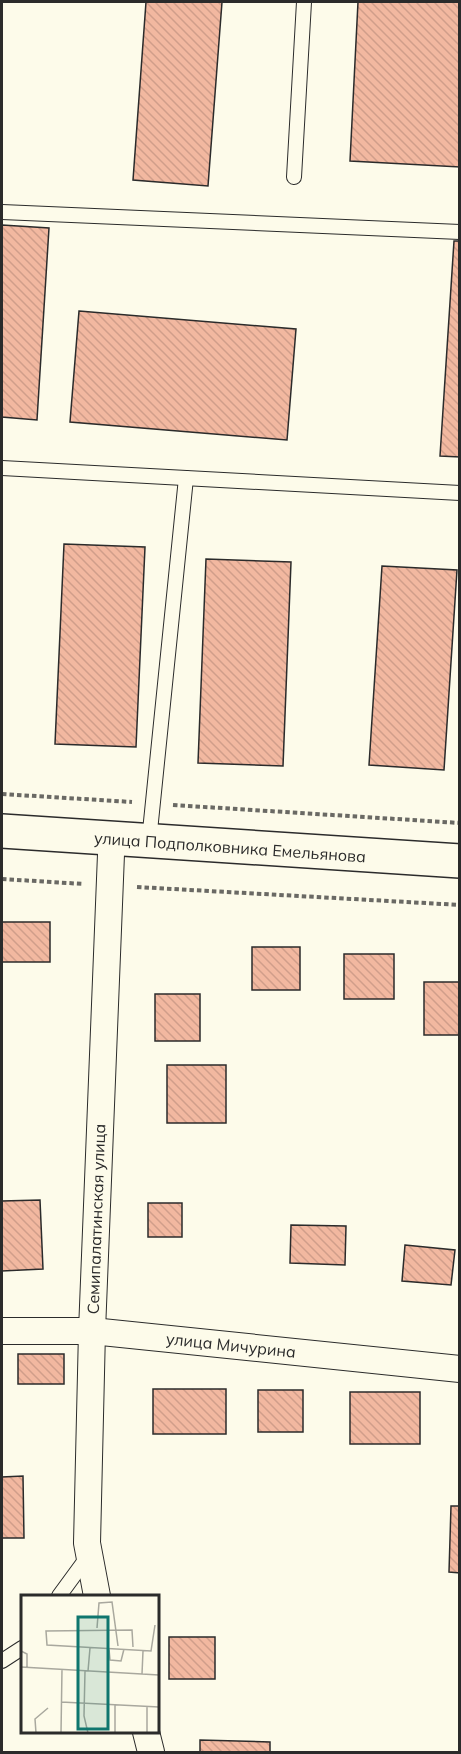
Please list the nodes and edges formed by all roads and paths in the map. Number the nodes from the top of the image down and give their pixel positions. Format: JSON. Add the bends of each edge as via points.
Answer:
{"nodes":[{"id":1,"x":304,"y":2,"type":"edge"},
{"id":2,"x":294,"y":177,"type":"dead end"},
{"id":3,"x":2,"y":212,"type":"edge"},
{"id":4,"x":459,"y":232,"type":"edge"},
{"id":5,"x":2,"y":468,"type":"edge"},
{"id":6,"x":186,"y":478,"type":"junction"},
{"id":7,"x":459,"y":493,"type":"edge"},
{"id":8,"x":2,"y":794,"type":"edge"},
{"id":9,"x":152,"y":803,"type":"junction"},
{"id":10,"x":459,"y":823,"type":"edge"},
{"id":11,"x":2,"y":831,"type":"edge"},
{"id":12,"x":114,"y":840,"type":"junction"},
{"id":13,"x":148,"y":843,"type":"junction"},
{"id":14,"x":459,"y":861,"type":"edge"},
{"id":15,"x":2,"y":879,"type":"edge"},
{"id":16,"x":110,"y":885,"type":"junction"},
{"id":17,"x":459,"y":905,"type":"edge"},
{"id":18,"x":2,"y":1331,"type":"edge"},
{"id":19,"x":92,"y":1331,"type":"junction"},
{"id":20,"x":459,"y":1369,"type":"edge"},
{"id":21,"x":89,"y":1555,"type":"junction"},
{"id":22,"x":60,"y":1595,"type":"edge"},
{"id":23,"x":97,"y":1595,"type":"edge"},
{"id":24,"x":21,"y":1649,"type":"edge"},
{"id":25,"x":2,"y":1661,"type":"edge"},
{"id":26,"x":146,"y":1733,"type":"edge"},
{"id":27,"x":151,"y":1752,"type":"edge"}],
"edges":[{"from":1,"to":2,"type":"lane"},
{"from":3,"to":4,"type":"lane"},
{"from":5,"to":6,"type":"lane"},
{"from":6,"to":7,"type":"lane"},
{"from":6,"to":9,"type":"lane"},
{"from":8,"to":9,"type":"path"},
{"from":9,"to":10,"type":"path"},
{"from":9,"to":13,"type":"lane"},
{"from":11,"to":12,"type":"main road","name":"улица Подполковника Емельянова"},
{"from":12,"to":13,"type":"main road","name":"улица Подполковника Емельянова"},
{"from":12,"to":16,"type":"street","name":"Семипалатинская улица"},
{"from":13,"to":14,"type":"main road","name":"улица Подполковника Емельянова"},
{"from":15,"to":16,"type":"path"},
{"from":16,"to":17,"type":"path"},
{"from":16,"to":19,"type":"street","name":"Семипалатинская улица"},
{"from":18,"to":19,"type":"street","name":"улица Мичурина"},
{"from":19,"to":20,"type":"street","name":"улица Мичурина"},
{"from":19,"to":21,"type":"street","name":"Семипалатинская улица"},
{"from":21,"to":22,"type":"lane"},
{"from":21,"to":23,"type":"street","name":"Семипалатинская улица"},
{"from":24,"to":25,"type":"lane"},
{"from":26,"to":27,"type":"street"}]}
